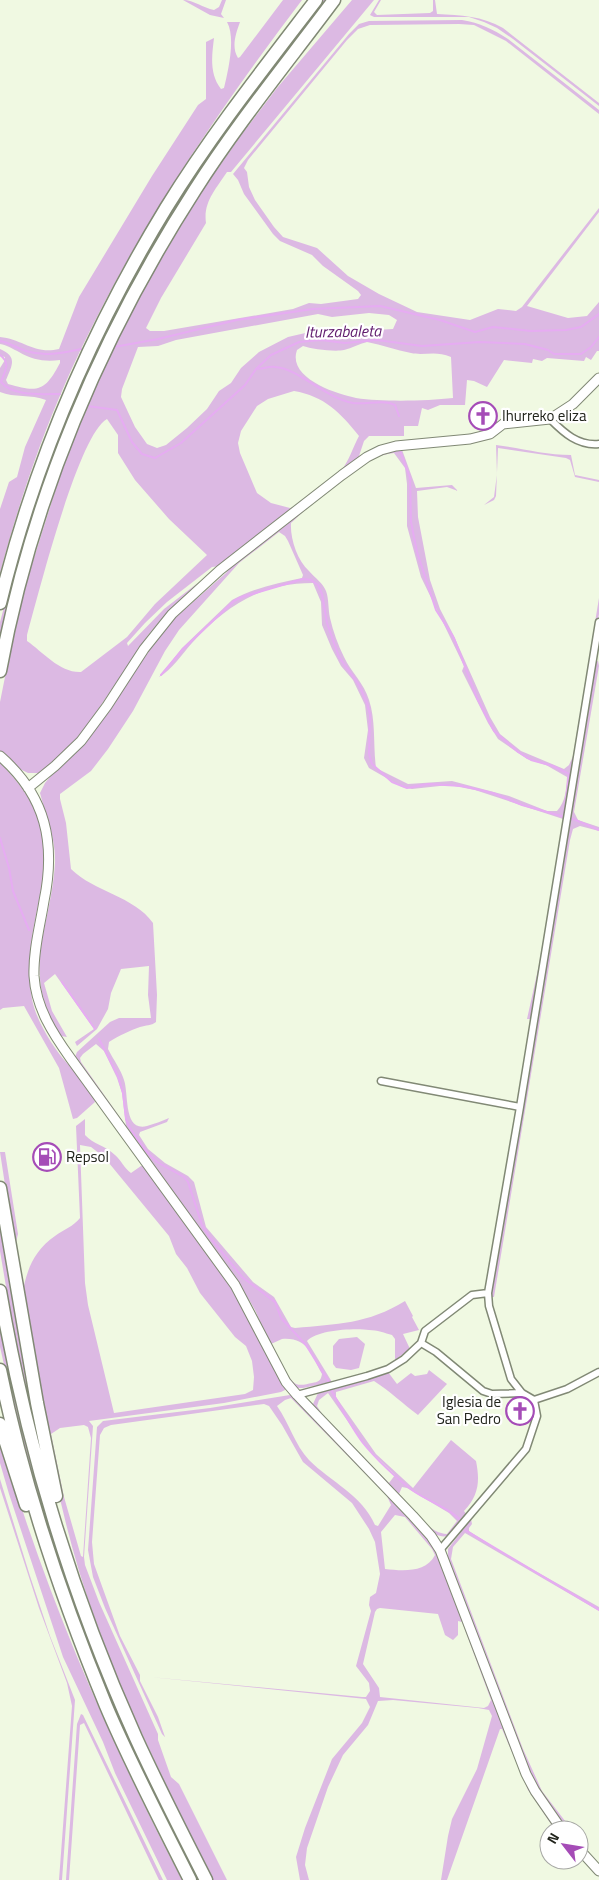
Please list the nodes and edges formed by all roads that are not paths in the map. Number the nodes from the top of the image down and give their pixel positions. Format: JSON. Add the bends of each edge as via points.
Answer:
{"nodes":[{"id":1,"x":315,"y":0,"type":"edge"},
{"id":2,"x":334,"y":0,"type":"edge"},
{"id":3,"x":344,"y":0,"type":"edge"},
{"id":4,"x":264,"y":92,"type":"junction"},
{"id":5,"x":599,"y":378,"type":"edge"},
{"id":6,"x":550,"y":419,"type":"junction"},
{"id":7,"x":599,"y":444,"type":"edge"},
{"id":8,"x":0,"y":603,"type":"edge"},
{"id":9,"x":599,"y":622,"type":"edge"},
{"id":10,"x":0,"y":671,"type":"edge"},
{"id":11,"x":2,"y":758,"type":"edge"},
{"id":12,"x":28,"y":788,"type":"junction"},
{"id":13,"x":381,"y":1080,"type":"dead end"},
{"id":14,"x":520,"y":1107,"type":"junction"},
{"id":15,"x":0,"y":1188,"type":"edge"},
{"id":16,"x":0,"y":1291,"type":"edge"},
{"id":17,"x":488,"y":1294,"type":"junction"},
{"id":18,"x":421,"y":1343,"type":"junction"},
{"id":19,"x":0,"y":1370,"type":"edge"},
{"id":20,"x":599,"y":1372,"type":"edge"},
{"id":21,"x":522,"y":1393,"type":"junction"},
{"id":22,"x":297,"y":1396,"type":"junction"},
{"id":23,"x":534,"y":1400,"type":"junction"},
{"id":24,"x":0,"y":1424,"type":"edge"},
{"id":25,"x":64,"y":1550,"type":"junction"},
{"id":26,"x":440,"y":1550,"type":"junction"},
{"id":27,"x":70,"y":1614,"type":"junction"},
{"id":28,"x":555,"y":1820,"type":"edge"},
{"id":29,"x":589,"y":1860,"type":"edge"},
{"id":30,"x":599,"y":1871,"type":"edge"},
{"id":31,"x":190,"y":1880,"type":"edge"},
{"id":32,"x":206,"y":1880,"type":"edge"}],
"edges":[{"from":1,"to":8,"type":"highway","via":[[203,151],[120,286],[54,432],[28,502]]},
{"from":2,"to":4,"type":"highway"},
{"from":3,"to":4,"type":"highway"},
{"from":4,"to":10,"type":"highway","via":[[194,190],[107,346],[66,442],[42,509]]},
{"from":5,"to":6,"type":"street","via":[[573,404]]},
{"from":6,"to":7,"type":"street","via":[[570,438]]},
{"from":6,"to":12,"type":"street","via":[[503,424],[490,434],[470,439],[396,446],[367,457],[220,570],[172,614],[81,741]]},
{"from":9,"to":14,"type":"street"},
{"from":11,"to":12,"type":"street"},
{"from":12,"to":22,"type":"street","via":[[39,806],[49,843],[48,881],[34,958],[34,978],[46,1021],[235,1286],[280,1371]]},
{"from":13,"to":14,"type":"street"},
{"from":14,"to":17,"type":"street"},
{"from":15,"to":25,"type":"highway"},
{"from":16,"to":25,"type":"highway","via":[[17,1380]]},
{"from":17,"to":18,"type":"street","via":[[472,1295],[425,1331]]},
{"from":17,"to":21,"type":"street","via":[[511,1379]]},
{"from":18,"to":21,"type":"street","via":[[483,1391],[492,1394]]},
{"from":18,"to":22,"type":"street","via":[[388,1369]]},
{"from":19,"to":27,"type":"highway","via":[[32,1496]]},
{"from":20,"to":23,"type":"street","via":[[567,1389]]},
{"from":21,"to":23,"type":"street"},
{"from":22,"to":26,"type":"street","via":[[420,1522]]},
{"from":23,"to":26,"type":"street","via":[[537,1416],[526,1449]]},
{"from":24,"to":27,"type":"highway","via":[[51,1579]]},
{"from":25,"to":32,"type":"highway","via":[[135,1736]]},
{"from":26,"to":28,"type":"street","via":[[526,1774]]},
{"from":27,"to":31,"type":"highway","via":[[106,1706]]},
{"from":29,"to":30,"type":"street"}]}
